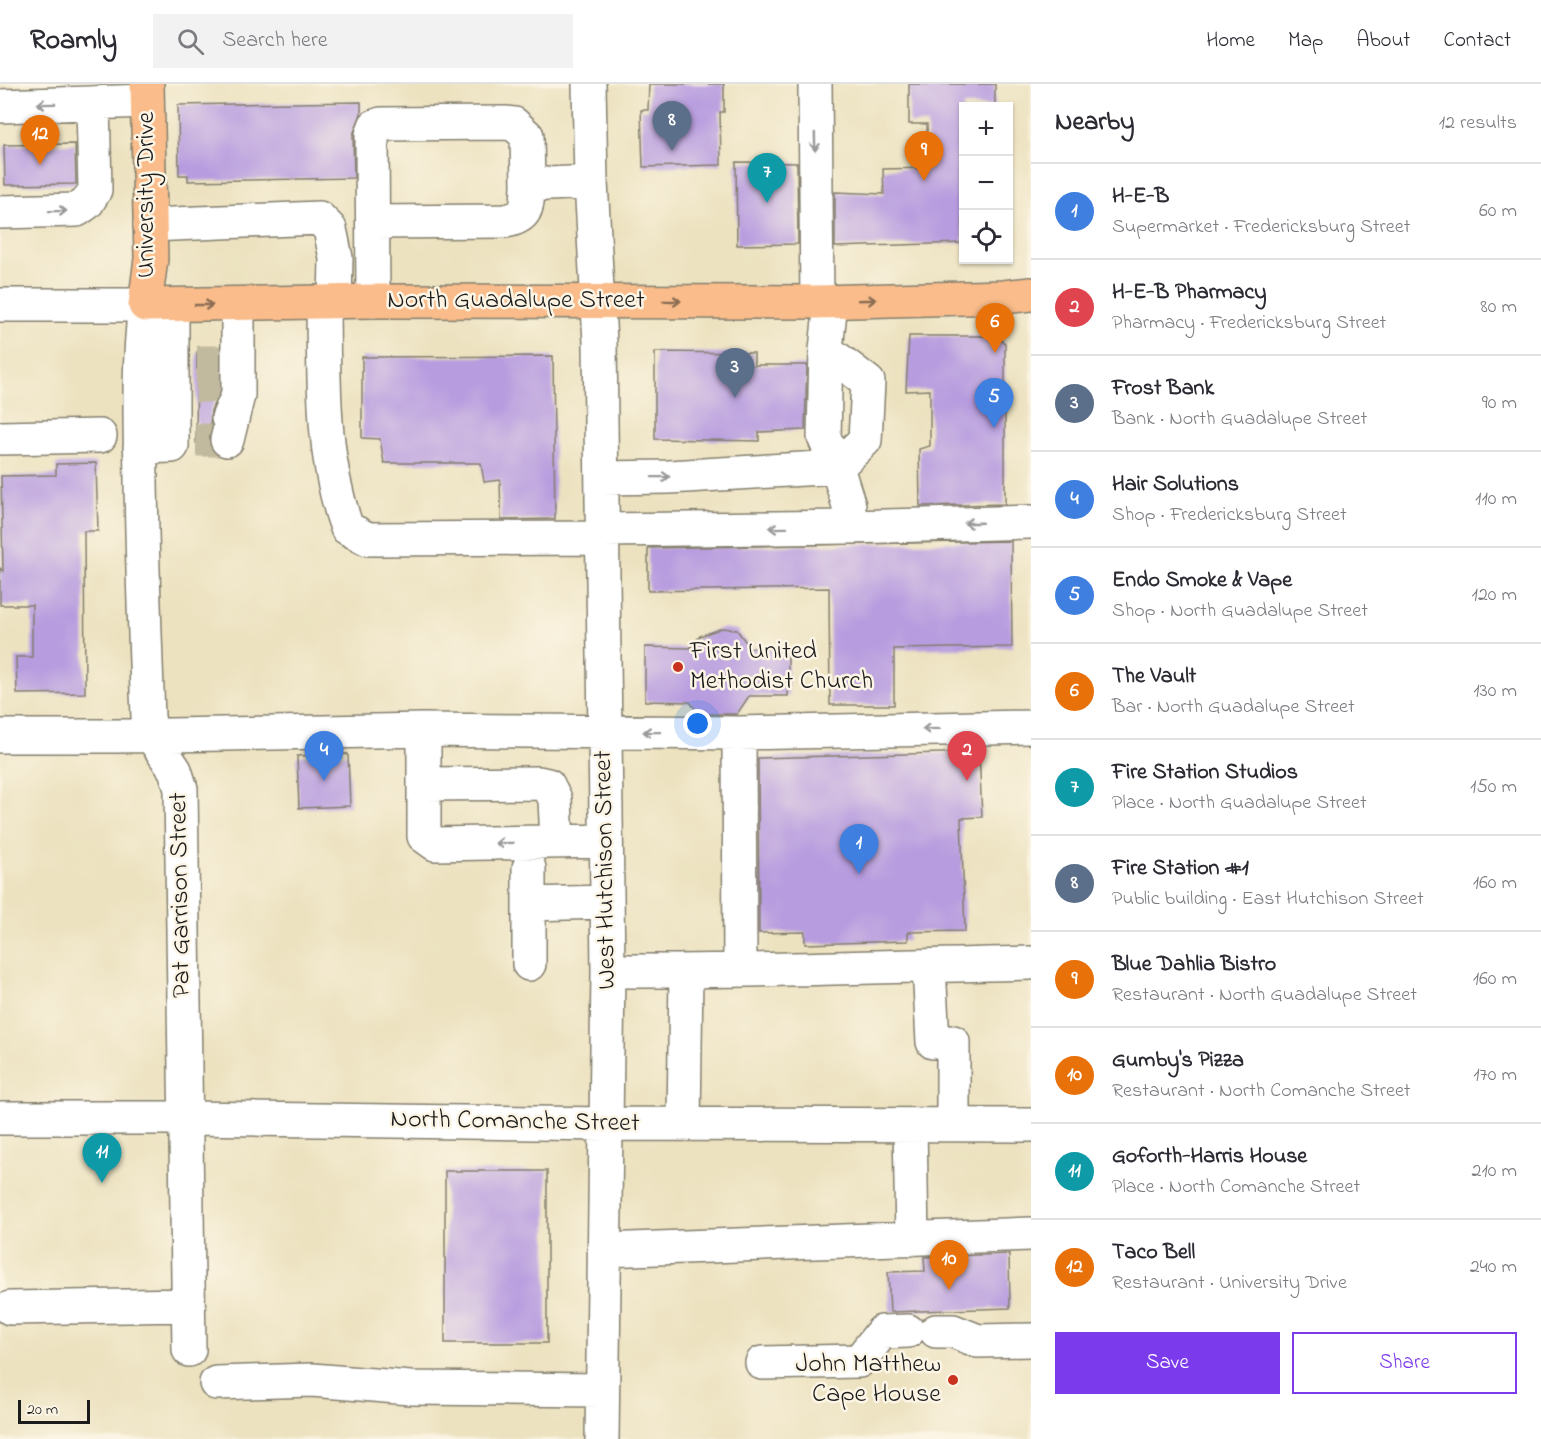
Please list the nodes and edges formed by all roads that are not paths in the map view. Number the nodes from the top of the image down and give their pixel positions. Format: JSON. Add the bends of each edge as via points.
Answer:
{"nodes":[{"id":1,"x":589,"y":84,"type":"edge"},
{"id":2,"x":815,"y":84,"type":"edge"},
{"id":3,"x":147,"y":93,"type":"edge"},
{"id":4,"x":93,"y":103,"type":"junction"},
{"id":5,"x":0,"y":106,"type":"edge"},
{"id":6,"x":591,"y":182,"type":"junction"},
{"id":7,"x":528,"y":185,"type":"junction"},
{"id":8,"x":0,"y":212,"type":"edge"},
{"id":9,"x":373,"y":222,"type":"junction"},
{"id":10,"x":150,"y":225,"type":"junction"},
{"id":11,"x":1031,"y":294,"type":"edge"},
{"id":12,"x":373,"y":301,"type":"junction"},
{"id":13,"x":596,"y":301,"type":"junction"},
{"id":14,"x":824,"y":302,"type":"junction"},
{"id":15,"x":329,"y":303,"type":"junction"},
{"id":16,"x":0,"y":305,"type":"edge"},
{"id":17,"x":158,"y":305,"type":"junction"},
{"id":18,"x":238,"y":305,"type":"junction"},
{"id":19,"x":211,"y":401,"type":"junction"},
{"id":20,"x":140,"y":430,"type":"junction"},
{"id":21,"x":0,"y":438,"type":"edge"},
{"id":22,"x":837,"y":467,"type":"junction"},
{"id":23,"x":602,"y":478,"type":"junction"},
{"id":24,"x":1031,"y":522,"type":"edge"},
{"id":25,"x":849,"y":527,"type":"junction"},
{"id":26,"x":603,"y":534,"type":"junction"},
{"id":27,"x":1031,"y":727,"type":"edge"},
{"id":28,"x":424,"y":730,"type":"junction"},
{"id":29,"x":604,"y":731,"type":"junction"},
{"id":30,"x":739,"y":733,"type":"junction"},
{"id":31,"x":151,"y":735,"type":"junction"},
{"id":32,"x":0,"y":736,"type":"edge"},
{"id":33,"x":424,"y":784,"type":"junction"},
{"id":34,"x":605,"y":841,"type":"junction"},
{"id":35,"x":557,"y":842,"type":"junction"},
{"id":36,"x":529,"y":868,"type":"dead end"},
{"id":37,"x":606,"y":902,"type":"junction"},
{"id":38,"x":529,"y":904,"type":"junction"},
{"id":39,"x":1031,"y":963,"type":"edge"},
{"id":40,"x":529,"y":964,"type":"dead end"},
{"id":41,"x":929,"y":966,"type":"junction"},
{"id":42,"x":740,"y":969,"type":"junction"},
{"id":43,"x":608,"y":971,"type":"junction"},
{"id":44,"x":686,"y":972,"type":"junction"},
{"id":45,"x":0,"y":1118,"type":"edge"},
{"id":46,"x":185,"y":1118,"type":"junction"},
{"id":47,"x":605,"y":1124,"type":"junction"},
{"id":48,"x":684,"y":1124,"type":"junction"},
{"id":49,"x":910,"y":1125,"type":"junction"},
{"id":50,"x":953,"y":1125,"type":"junction"},
{"id":51,"x":1031,"y":1125,"type":"edge"},
{"id":52,"x":1031,"y":1234,"type":"edge"},
{"id":53,"x":912,"y":1239,"type":"junction"},
{"id":54,"x":604,"y":1250,"type":"junction"},
{"id":55,"x":187,"y":1305,"type":"junction"},
{"id":56,"x":10,"y":1308,"type":"dead end"},
{"id":57,"x":1031,"y":1340,"type":"edge"},
{"id":58,"x":189,"y":1350,"type":"dead end"},
{"id":59,"x":762,"y":1363,"type":"dead end"},
{"id":60,"x":216,"y":1383,"type":"dead end"},
{"id":61,"x":602,"y":1390,"type":"junction"},
{"id":62,"x":602,"y":1439,"type":"edge"}],
"edges":[{"from":1,"to":6,"type":"street","name":"West Hutchison Street"},
{"from":2,"to":14,"type":"street","one_way":true},
{"from":3,"to":4,"type":"street"},
{"from":3,"to":10,"type":"main road","name":"University Drive"},
{"from":4,"to":5,"type":"street","one_way":true},
{"from":8,"to":4,"type":"street","one_way":true,"via":[[77,210],[87,203],[95,190]]},
{"from":6,"to":7,"type":"street"},
{"from":6,"to":13,"type":"street","name":"West Hutchison Street"},
{"from":7,"to":9,"type":"street","via":[[527,204],[517,219]]},
{"from":7,"to":9,"type":"street","via":[[527,136],[514,124],[381,124],[375,126],[372,135]]},
{"from":9,"to":12,"type":"street"},
{"from":10,"to":15,"type":"street","via":[[319,218],[330,229],[336,258]]},
{"from":10,"to":17,"type":"main road","name":"University Drive"},
{"from":14,"to":11,"type":"main road","name":"North Guadalupe Street","one_way":true},
{"from":12,"to":13,"type":"main road","name":"North Guadalupe Street"},
{"from":12,"to":15,"type":"main road","name":"North Guadalupe Street"},
{"from":13,"to":14,"type":"main road","name":"North Guadalupe Street","one_way":true},
{"from":13,"to":23,"type":"street","name":"West Hutchison Street"},
{"from":14,"to":22,"type":"street","via":[[824,437]]},
{"from":15,"to":18,"type":"main road","name":"North Guadalupe Street"},
{"from":15,"to":26,"type":"street","via":[[325,410],[329,460],[347,528],[368,539]]},
{"from":16,"to":17,"type":"street","name":"North Guadalupe Street"},
{"from":17,"to":18,"type":"main road","name":"North Guadalupe Street","one_way":true},
{"from":17,"to":19,"type":"street"},
{"from":17,"to":20,"type":"street","name":"Pat Garrison Street","via":[[140,349]]},
{"from":18,"to":19,"type":"street"},
{"from":19,"to":20,"type":"street"},
{"from":19,"to":20,"type":"street","via":[[172,446]]},
{"from":20,"to":21,"type":"street","via":[[100,436]]},
{"from":20,"to":31,"type":"street","name":"Pat Garrison Street","via":[[142,586]]},
{"from":23,"to":22,"type":"street","one_way":true},
{"from":22,"to":25,"type":"street","via":[[849,506]]},
{"from":23,"to":26,"type":"street","name":"West Hutchison Street"},
{"from":24,"to":25,"type":"street","one_way":true},
{"from":25,"to":26,"type":"street","one_way":true},
{"from":26,"to":29,"type":"street","name":"West Hutchison Street"},
{"from":27,"to":30,"type":"street","one_way":true},
{"from":28,"to":29,"type":"street"},
{"from":28,"to":31,"type":"street"},
{"from":28,"to":33,"type":"street"},
{"from":30,"to":29,"type":"street","one_way":true},
{"from":29,"to":34,"type":"street","name":"West Hutchison Street"},
{"from":30,"to":42,"type":"street"},
{"from":31,"to":32,"type":"street"},
{"from":31,"to":46,"type":"street","name":"Pat Garrison Street","via":[[175,770],[181,789]]},
{"from":33,"to":35,"type":"street","via":[[548,785],[555,799]]},
{"from":35,"to":33,"type":"street","one_way":true,"via":[[435,844],[424,836]]},
{"from":34,"to":35,"type":"street"},
{"from":34,"to":37,"type":"street","name":"West Hutchison Street"},
{"from":36,"to":38,"type":"street"},
{"from":37,"to":38,"type":"street"},
{"from":37,"to":43,"type":"street","name":"West Hutchison Street"},
{"from":38,"to":40,"type":"street"},
{"from":39,"to":41,"type":"street"},
{"from":41,"to":42,"type":"street"},
{"from":41,"to":50,"type":"street","via":[[944,1042]]},
{"from":42,"to":44,"type":"street"},
{"from":43,"to":44,"type":"street"},
{"from":43,"to":47,"type":"street","name":"West Hutchison Street"},
{"from":44,"to":48,"type":"street"},
{"from":45,"to":46,"type":"street","name":"North Comanche Street"},
{"from":46,"to":47,"type":"street","name":"North Comanche Street"},
{"from":46,"to":55,"type":"street","name":"Pat Garrison Street"},
{"from":47,"to":48,"type":"street","name":"North Comanche Street"},
{"from":47,"to":54,"type":"street","name":"West Hutchison Street"},
{"from":48,"to":49,"type":"street","name":"North Comanche Street"},
{"from":49,"to":50,"type":"street","name":"North Comanche Street"},
{"from":49,"to":53,"type":"street"},
{"from":50,"to":51,"type":"street","name":"North Comanche Street"},
{"from":52,"to":53,"type":"street"},
{"from":53,"to":54,"type":"street"},
{"from":54,"to":61,"type":"street","name":"West Hutchison Street"},
{"from":55,"to":56,"type":"street"},
{"from":55,"to":58,"type":"street","name":"Pat Garrison Street"},
{"from":57,"to":59,"type":"street","via":[[978,1341],[953,1331],[882,1332],[859,1361]]},
{"from":60,"to":61,"type":"street","via":[[312,1380],[410,1388]]},
{"from":61,"to":62,"type":"street","name":"West Hutchison Street"}]}
